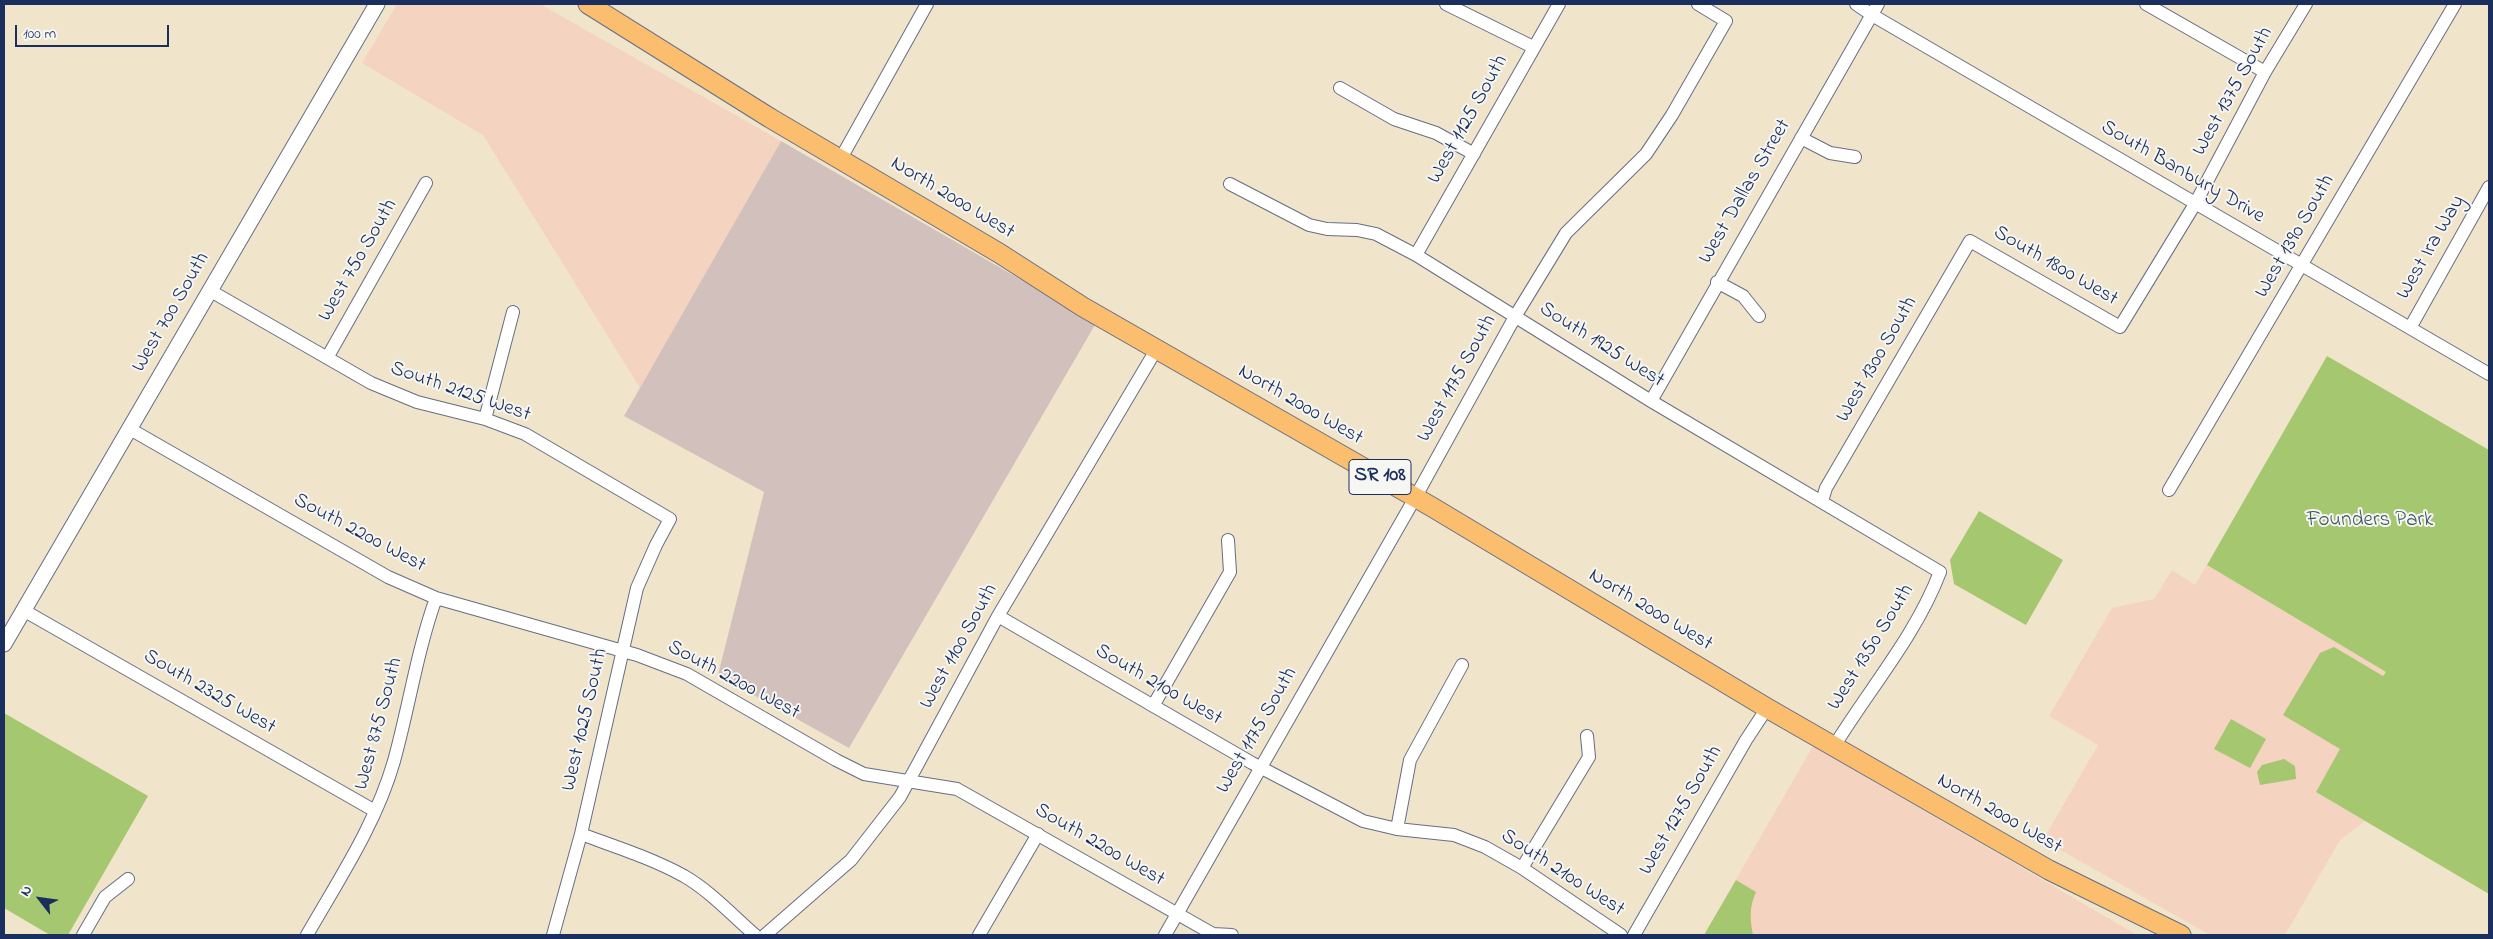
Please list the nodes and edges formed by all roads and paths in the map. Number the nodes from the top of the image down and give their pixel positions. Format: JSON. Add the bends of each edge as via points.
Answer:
{"nodes":[{"id":1,"x":377,"y":4,"type":"edge"},
{"id":2,"x":588,"y":4,"type":"edge"},
{"id":3,"x":927,"y":4,"type":"edge"},
{"id":4,"x":1446,"y":4,"type":"edge"},
{"id":5,"x":1559,"y":4,"type":"edge"},
{"id":6,"x":1698,"y":4,"type":"edge"},
{"id":7,"x":1856,"y":4,"type":"edge"},
{"id":8,"x":1878,"y":4,"type":"edge"},
{"id":9,"x":2146,"y":4,"type":"edge"},
{"id":10,"x":2306,"y":4,"type":"edge"},
{"id":11,"x":2455,"y":4,"type":"edge"},
{"id":12,"x":1872,"y":15,"type":"junction"},
{"id":13,"x":1533,"y":47,"type":"junction"},
{"id":14,"x":2265,"y":72,"type":"junction"},
{"id":15,"x":1340,"y":88,"type":"dead end"},
{"id":16,"x":1800,"y":138,"type":"junction"},
{"id":17,"x":1474,"y":154,"type":"junction"},
{"id":18,"x":1854,"y":157,"type":"dead end"},
{"id":19,"x":840,"y":160,"type":"junction"},
{"id":20,"x":426,"y":183,"type":"dead end"},
{"id":21,"x":1230,"y":184,"type":"dead end"},
{"id":22,"x":2489,"y":187,"type":"edge"},
{"id":23,"x":2195,"y":204,"type":"junction"},
{"id":24,"x":1970,"y":241,"type":"joint"},
{"id":25,"x":1416,"y":256,"type":"junction"},
{"id":26,"x":2302,"y":267,"type":"junction"},
{"id":27,"x":1717,"y":282,"type":"junction"},
{"id":28,"x":210,"y":290,"type":"junction"},
{"id":29,"x":513,"y":312,"type":"dead end"},
{"id":30,"x":1516,"y":316,"type":"junction"},
{"id":31,"x":1759,"y":316,"type":"dead end"},
{"id":32,"x":2120,"y":327,"type":"joint"},
{"id":33,"x":2410,"y":328,"type":"junction"},
{"id":34,"x":1156,"y":350,"type":"junction"},
{"id":35,"x":326,"y":358,"type":"junction"},
{"id":36,"x":2489,"y":374,"type":"edge"},
{"id":37,"x":1651,"y":401,"type":"junction"},
{"id":38,"x":485,"y":419,"type":"junction"},
{"id":39,"x":130,"y":429,"type":"junction"},
{"id":40,"x":2169,"y":490,"type":"dead end"},
{"id":41,"x":1415,"y":498,"type":"junction"},
{"id":42,"x":1822,"y":501,"type":"junction"},
{"id":43,"x":670,"y":519,"type":"joint"},
{"id":44,"x":1228,"y":540,"type":"dead end"},
{"id":45,"x":1940,"y":572,"type":"joint"},
{"id":46,"x":436,"y":598,"type":"junction"},
{"id":47,"x":23,"y":610,"type":"junction"},
{"id":48,"x":998,"y":616,"type":"junction"},
{"id":49,"x":4,"y":644,"type":"edge"},
{"id":50,"x":622,"y":650,"type":"junction"},
{"id":51,"x":1462,"y":665,"type":"dead end"},
{"id":52,"x":1153,"y":706,"type":"junction"},
{"id":53,"x":1767,"y":708,"type":"junction"},
{"id":54,"x":1587,"y":736,"type":"dead end"},
{"id":55,"x":1836,"y":745,"type":"junction"},
{"id":56,"x":1260,"y":767,"type":"junction"},
{"id":57,"x":908,"y":782,"type":"junction"},
{"id":58,"x":375,"y":811,"type":"junction"},
{"id":59,"x":1397,"y":829,"type":"junction"},
{"id":60,"x":581,"y":834,"type":"junction"},
{"id":61,"x":1038,"y":834,"type":"junction"},
{"id":62,"x":1522,"y":868,"type":"junction"},
{"id":63,"x":128,"y":879,"type":"dead end"},
{"id":64,"x":1177,"y":914,"type":"junction"},
{"id":65,"x":83,"y":935,"type":"edge"},
{"id":66,"x":307,"y":935,"type":"edge"},
{"id":67,"x":553,"y":935,"type":"edge"},
{"id":68,"x":754,"y":935,"type":"edge"},
{"id":69,"x":766,"y":935,"type":"edge"},
{"id":70,"x":979,"y":935,"type":"edge"},
{"id":71,"x":1165,"y":935,"type":"edge"},
{"id":72,"x":1232,"y":935,"type":"edge"},
{"id":73,"x":1622,"y":935,"type":"edge"},
{"id":74,"x":1634,"y":935,"type":"edge"},
{"id":75,"x":2181,"y":935,"type":"edge"}],
"edges":[{"from":1,"to":28,"type":"street","name":"West 700 South"},
{"from":2,"to":19,"type":"main road","name":"North 2000 West","number":"SR 108"},
{"from":3,"to":19,"type":"street"},
{"from":4,"to":13,"type":"street"},
{"from":5,"to":13,"type":"street","name":"West 1125 South"},
{"from":6,"to":30,"type":"street","name":"West 1175 South","via":[[1726,21],[1672,115],[1646,154],[1566,233]]},
{"from":7,"to":12,"type":"street","name":"South Banbury Drive"},
{"from":8,"to":12,"type":"street","name":"West Dallas Street"},
{"from":9,"to":14,"type":"street"},
{"from":10,"to":14,"type":"street","name":"West 1375 South"},
{"from":11,"to":26,"type":"street","name":"West 1390 South"},
{"from":12,"to":16,"type":"street","name":"West Dallas Street"},
{"from":12,"to":23,"type":"street","name":"South Banbury Drive"},
{"from":13,"to":17,"type":"street","name":"West 1125 South"},
{"from":14,"to":23,"type":"street","name":"West 1375 South"},
{"from":15,"to":17,"type":"street","via":[[1394,119],[1436,133]]},
{"from":16,"to":18,"type":"street","via":[[1830,153]]},
{"from":16,"to":27,"type":"street","name":"West Dallas Street"},
{"from":17,"to":25,"type":"street","name":"West 1125 South"},
{"from":19,"to":34,"type":"main road","name":"North 2000 West","number":"SR 108","via":[[999,252],[1082,307]]},
{"from":20,"to":35,"type":"street","name":"West 750 South"},
{"from":21,"to":25,"type":"street","name":"South 1925 West","via":[[1309,225],[1376,234]]},
{"from":22,"to":33,"type":"street","name":"West Ira Way"},
{"from":23,"to":26,"type":"street","name":"South Banbury Drive"},
{"from":23,"to":32,"type":"street","name":"West 1375 South"},
{"from":24,"to":32,"type":"street","name":"South 1800 West"},
{"from":24,"to":42,"type":"street","name":"West 1300 South","via":[[1826,488]]},
{"from":25,"to":30,"type":"street","name":"South 1925 West"},
{"from":26,"to":33,"type":"street","name":"South Banbury Drive"},
{"from":26,"to":40,"type":"street","name":"West 1390 South"},
{"from":27,"to":31,"type":"street","via":[[1743,296]]},
{"from":27,"to":37,"type":"street","name":"West Dallas Street"},
{"from":28,"to":35,"type":"street","name":"South 2125 West"},
{"from":28,"to":39,"type":"street","name":"West 700 South"},
{"from":29,"to":38,"type":"street"},
{"from":30,"to":37,"type":"street","name":"South 1925 West"},
{"from":30,"to":41,"type":"street","name":"West 1175 South"},
{"from":33,"to":36,"type":"street","name":"South Banbury Drive"},
{"from":34,"to":41,"type":"main road","name":"North 2000 West","number":"SR 108"},
{"from":34,"to":48,"type":"street","name":"West 1100 South"},
{"from":35,"to":38,"type":"street","name":"South 2125 West","via":[[371,383],[417,402]]},
{"from":37,"to":42,"type":"street","name":"South 1925 West"},
{"from":38,"to":43,"type":"street","name":"South 2125 West","via":[[525,434]]},
{"from":39,"to":46,"type":"street","name":"South 2200 West","via":[[388,576]]},
{"from":39,"to":47,"type":"street","name":"West 700 South"},
{"from":41,"to":53,"type":"main road","name":"North 2000 West","number":"SR 108"},
{"from":41,"to":56,"type":"street","name":"West 1175 South"},
{"from":42,"to":45,"type":"street","name":"South 1925 West"},
{"from":43,"to":50,"type":"street","name":"West 1025 South","via":[[638,588]]},
{"from":44,"to":52,"type":"street","via":[[1230,572]]},
{"from":45,"to":55,"type":"street","name":"West 1350 South","via":[[1886,671]]},
{"from":46,"to":50,"type":"street","name":"South 2200 West"},
{"from":46,"to":58,"type":"street","name":"West 875 South","via":[[394,761]]},
{"from":47,"to":49,"type":"street","name":"West 700 South"},
{"from":47,"to":58,"type":"street","name":"South 2325 West"},
{"from":48,"to":52,"type":"street","name":"South 2100 West"},
{"from":48,"to":57,"type":"street","name":"West 1100 South"},
{"from":50,"to":57,"type":"street","name":"South 2200 West","via":[[687,674],[864,774]]},
{"from":50,"to":60,"type":"street","name":"West 1025 South"},
{"from":51,"to":59,"type":"street","via":[[1410,760]]},
{"from":52,"to":56,"type":"street","name":"South 2100 West"},
{"from":53,"to":55,"type":"main road","name":"North 2000 West","number":"SR 108"},
{"from":53,"to":74,"type":"street","name":"West 1275 South"},
{"from":54,"to":62,"type":"street","via":[[1589,757]]},
{"from":55,"to":75,"type":"main road","name":"North 2000 West","number":"SR 108","via":[[2050,870]]},
{"from":56,"to":59,"type":"street","name":"South 2100 West","via":[[1363,821]]},
{"from":56,"to":64,"type":"street","name":"West 1175 South"},
{"from":57,"to":61,"type":"street","name":"South 2200 West","via":[[957,789]]},
{"from":57,"to":69,"type":"street","name":"West 1100 South","via":[[851,860]]},
{"from":58,"to":66,"type":"street","name":"West 875 South"},
{"from":59,"to":62,"type":"street","name":"South 2100 West","via":[[1454,836],[1484,846]]},
{"from":60,"to":67,"type":"street","name":"West 1025 South"},
{"from":60,"to":68,"type":"street","via":[[641,855],[685,877]]},
{"from":61,"to":64,"type":"street","name":"South 2200 West"},
{"from":61,"to":70,"type":"street"},
{"from":62,"to":73,"type":"street","name":"South 2100 West"},
{"from":63,"to":65,"type":"street","via":[[105,897]]},
{"from":64,"to":71,"type":"street","name":"West 1175 South"},
{"from":64,"to":72,"type":"street","name":"South 2200 West","via":[[1213,934]]}]}
